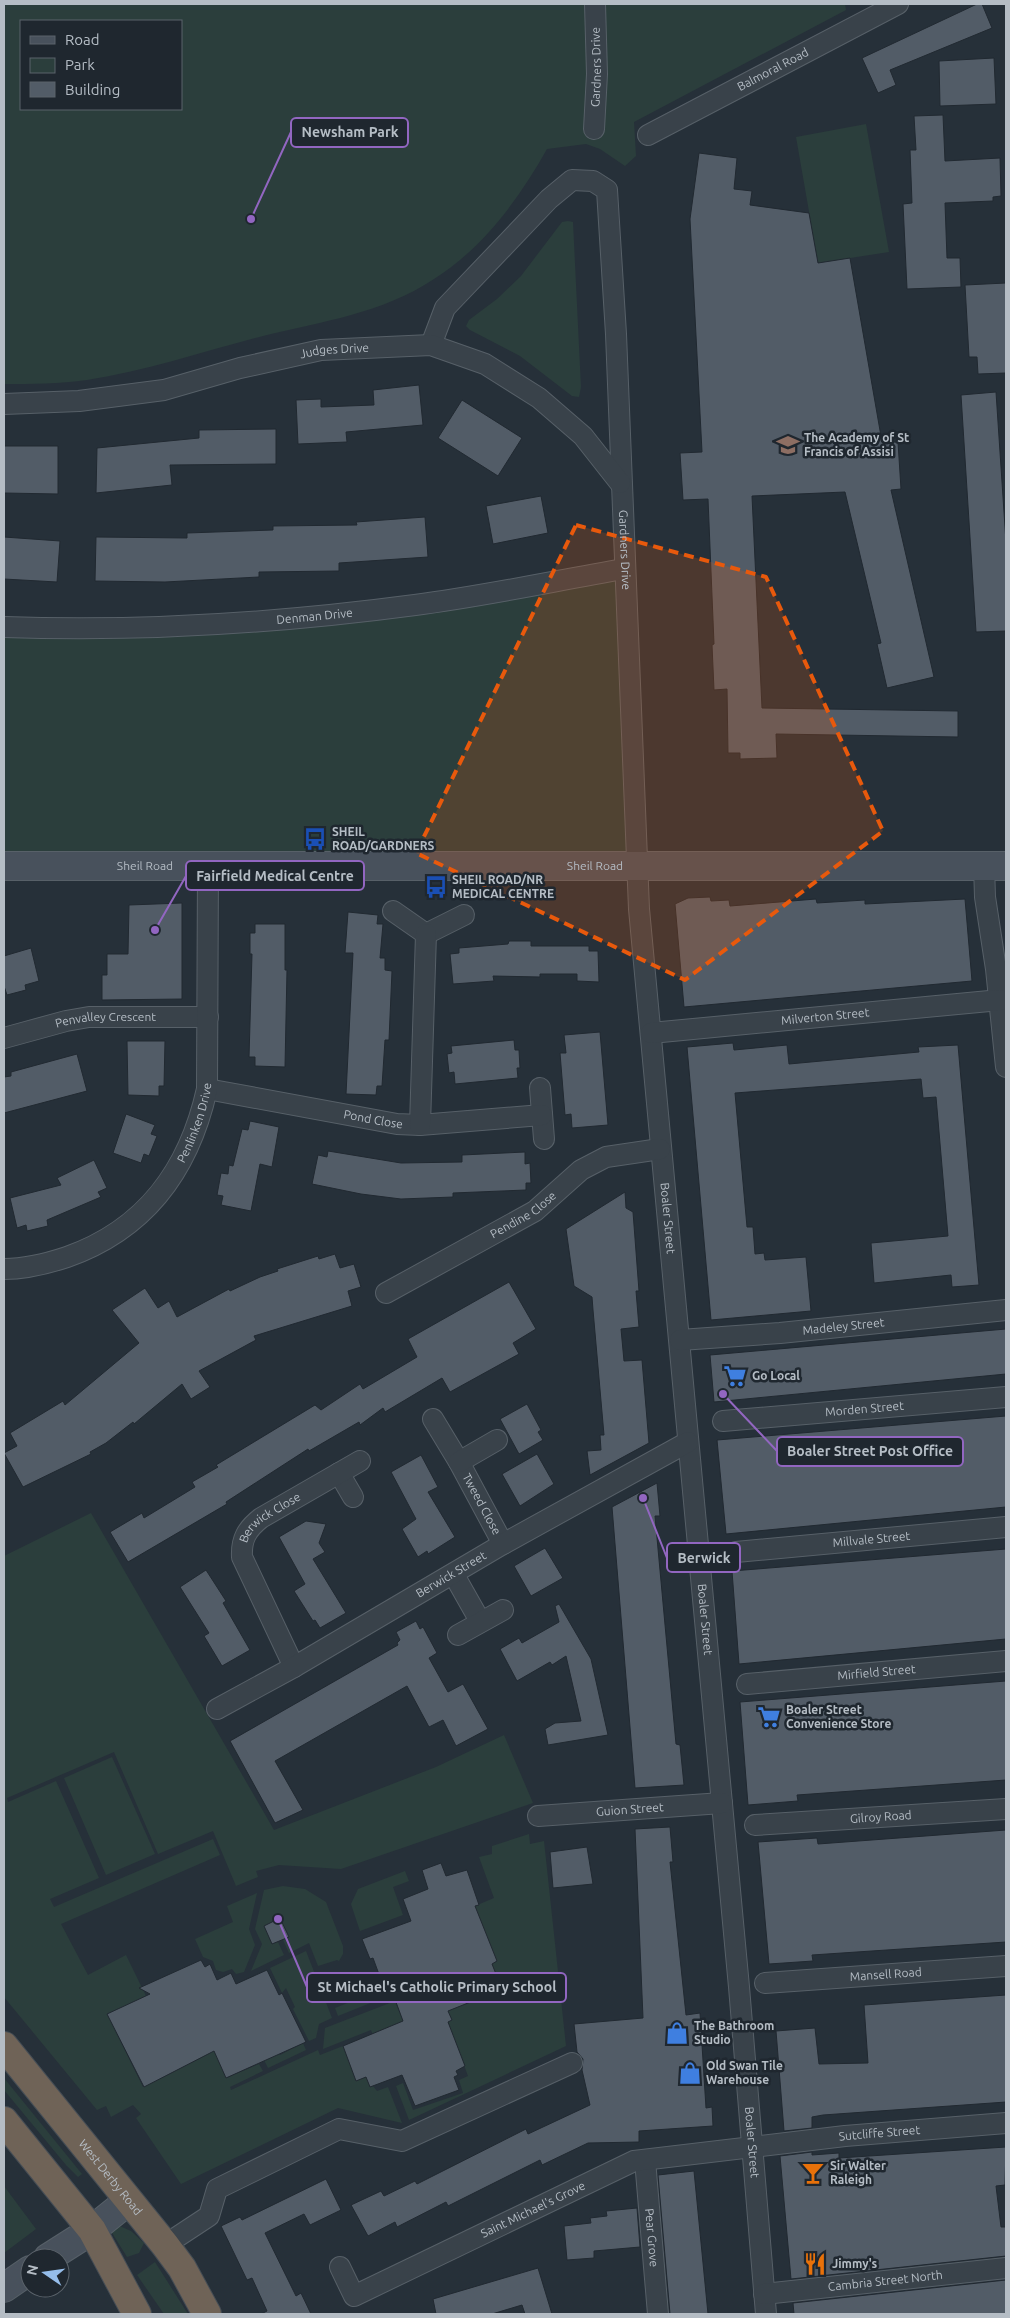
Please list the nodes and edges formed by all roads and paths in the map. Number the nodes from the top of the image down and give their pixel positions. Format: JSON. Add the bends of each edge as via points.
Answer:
{"nodes":[{"id":1,"x":595,"y":4,"type":"edge"},
{"id":2,"x":898,"y":4,"type":"edge"},
{"id":3,"x":867,"y":11,"type":"edge"},
{"id":4,"x":594,"y":129,"type":"dead end"},
{"id":5,"x":648,"y":135,"type":"dead end"},
{"id":6,"x":431,"y":345,"type":"junction"},
{"id":7,"x":4,"y":404,"type":"edge"},
{"id":8,"x":620,"y":483,"type":"junction"},
{"id":9,"x":624,"y":570,"type":"junction"},
{"id":10,"x":4,"y":627,"type":"edge"},
{"id":11,"x":995,"y":865,"type":"edge"},
{"id":12,"x":4,"y":866,"type":"edge"},
{"id":13,"x":208,"y":866,"type":"junction"},
{"id":14,"x":636,"y":867,"type":"junction"},
{"id":15,"x":394,"y":912,"type":"dead end"},
{"id":16,"x":464,"y":915,"type":"dead end"},
{"id":17,"x":426,"y":934,"type":"junction"},
{"id":18,"x":1000,"y":1000,"type":"junction"},
{"id":19,"x":208,"y":1018,"type":"junction"},
{"id":20,"x":651,"y":1033,"type":"junction"},
{"id":21,"x":4,"y":1038,"type":"edge"},
{"id":22,"x":1006,"y":1067,"type":"edge"},
{"id":23,"x":540,"y":1088,"type":"dead end"},
{"id":24,"x":207,"y":1089,"type":"junction"},
{"id":25,"x":542,"y":1115,"type":"junction"},
{"id":26,"x":420,"y":1125,"type":"junction"},
{"id":27,"x":544,"y":1139,"type":"dead end"},
{"id":28,"x":660,"y":1149,"type":"junction"},
{"id":29,"x":4,"y":1269,"type":"edge"},
{"id":30,"x":386,"y":1293,"type":"dead end"},
{"id":31,"x":1006,"y":1310,"type":"edge"},
{"id":32,"x":680,"y":1340,"type":"junction"},
{"id":33,"x":1006,"y":1397,"type":"edge"},
{"id":34,"x":433,"y":1419,"type":"dead end"},
{"id":35,"x":723,"y":1421,"type":"dead end"},
{"id":36,"x":497,"y":1440,"type":"dead end"},
{"id":37,"x":688,"y":1442,"type":"junction"},
{"id":38,"x":360,"y":1461,"type":"dead end"},
{"id":39,"x":459,"y":1462,"type":"junction"},
{"id":40,"x":340,"y":1473,"type":"junction"},
{"id":41,"x":353,"y":1497,"type":"dead end"},
{"id":42,"x":1006,"y":1527,"type":"edge"},
{"id":43,"x":503,"y":1544,"type":"junction"},
{"id":44,"x":736,"y":1552,"type":"dead end"},
{"id":45,"x":454,"y":1575,"type":"junction"},
{"id":46,"x":503,"y":1610,"type":"dead end"},
{"id":47,"x":480,"y":1622,"type":"junction"},
{"id":48,"x":458,"y":1635,"type":"dead end"},
{"id":49,"x":1006,"y":1661,"type":"edge"},
{"id":50,"x":294,"y":1667,"type":"junction"},
{"id":51,"x":747,"y":1684,"type":"dead end"},
{"id":52,"x":217,"y":1709,"type":"dead end"},
{"id":53,"x":722,"y":1802,"type":"junction"},
{"id":54,"x":1006,"y":1809,"type":"edge"},
{"id":55,"x":538,"y":1816,"type":"dead end"},
{"id":56,"x":755,"y":1824,"type":"dead end"},
{"id":57,"x":1006,"y":1966,"type":"edge"},
{"id":58,"x":765,"y":1983,"type":"dead end"},
{"id":59,"x":4,"y":2046,"type":"edge"},
{"id":60,"x":572,"y":2063,"type":"dead end"},
{"id":61,"x":4,"y":2121,"type":"edge"},
{"id":62,"x":1006,"y":2124,"type":"edge"},
{"id":63,"x":754,"y":2147,"type":"junction"},
{"id":64,"x":644,"y":2160,"type":"junction"},
{"id":65,"x":128,"y":2201,"type":"junction"},
{"id":66,"x":92,"y":2230,"type":"junction"},
{"id":67,"x":165,"y":2245,"type":"junction"},
{"id":68,"x":64,"y":2248,"type":"edge"},
{"id":69,"x":340,"y":2267,"type":"dead end"},
{"id":70,"x":1006,"y":2268,"type":"edge"},
{"id":71,"x":20,"y":2277,"type":"edge"},
{"id":72,"x":4,"y":2288,"type":"edge"},
{"id":73,"x":764,"y":2294,"type":"junction"},
{"id":74,"x":137,"y":2314,"type":"edge"},
{"id":75,"x":207,"y":2314,"type":"edge"},
{"id":76,"x":658,"y":2314,"type":"edge"},
{"id":77,"x":766,"y":2314,"type":"edge"}],
"edges":[{"from":1,"to":4,"type":"street","name":"Gardners Drive","via":[[597,74]]},
{"from":2,"to":3,"type":"street","name":"Balmoral Road"},
{"from":3,"to":5,"type":"street","name":"Balmoral Road"},
{"from":6,"to":7,"type":"street","name":"Judges Drive","via":[[320,350],[164,390],[79,400]]},
{"from":6,"to":8,"type":"street","name":"Judges Drive","via":[[485,364],[539,398],[583,436]]},
{"from":6,"to":8,"type":"street","name":"Gardners Drive","via":[[445,308],[549,199],[572,180],[593,182],[606,190],[611,232]]},
{"from":8,"to":9,"type":"street","name":"Gardners Drive"},
{"from":9,"to":10,"type":"street","name":"Denman Drive","via":[[416,605],[236,623],[180,627]]},
{"from":9,"to":14,"type":"street","name":"Gardners Drive"},
{"from":11,"to":14,"type":"main road","name":"Sheil Road"},
{"from":11,"to":18,"type":"street","via":[[985,897]]},
{"from":12,"to":13,"type":"main road","name":"Sheil Road"},
{"from":13,"to":14,"type":"main road","name":"Sheil Road"},
{"from":13,"to":19,"type":"street","name":"Penlinken Drive"},
{"from":14,"to":20,"type":"street","name":"Boaler Street"},
{"from":15,"to":17,"type":"street"},
{"from":16,"to":17,"type":"street"},
{"from":17,"to":26,"type":"street"},
{"from":18,"to":20,"type":"street","name":"Milverton Street"},
{"from":18,"to":22,"type":"street"},
{"from":19,"to":21,"type":"street","name":"Penvalley Crescent","via":[[88,1017]]},
{"from":19,"to":24,"type":"street","name":"Penlinken Drive"},
{"from":20,"to":28,"type":"street","name":"Boaler Street"},
{"from":23,"to":25,"type":"street"},
{"from":24,"to":26,"type":"street","name":"Pond Close","via":[[397,1124]]},
{"from":24,"to":29,"type":"street","name":"Penlinken Drive","via":[[191,1143],[145,1212],[116,1234],[87,1250],[43,1265]]},
{"from":25,"to":26,"type":"street","name":"Pond Close"},
{"from":25,"to":27,"type":"street"},
{"from":28,"to":30,"type":"street","name":"Pendine Close","via":[[606,1157],[581,1170],[535,1210]]},
{"from":28,"to":32,"type":"street","name":"Boaler Street"},
{"from":31,"to":32,"type":"street","name":"Madeley Street"},
{"from":32,"to":37,"type":"street","name":"Boaler Street"},
{"from":33,"to":35,"type":"street","name":"Morden Street"},
{"from":34,"to":39,"type":"street","name":"Tweed Close"},
{"from":36,"to":39,"type":"street","name":"Tweed Close"},
{"from":37,"to":43,"type":"street","name":"Berwick Street"},
{"from":37,"to":53,"type":"street","name":"Boaler Street"},
{"from":38,"to":40,"type":"street","name":"Berwick Close"},
{"from":39,"to":43,"type":"street","name":"Tweed Close"},
{"from":40,"to":41,"type":"street"},
{"from":40,"to":50,"type":"street","name":"Berwick Close","via":[[253,1524],[241,1544],[242,1557]]},
{"from":42,"to":44,"type":"street","name":"Millvale Street"},
{"from":43,"to":45,"type":"street","name":"Berwick Street"},
{"from":45,"to":47,"type":"street"},
{"from":45,"to":50,"type":"street","name":"Berwick Street"},
{"from":46,"to":47,"type":"street"},
{"from":47,"to":48,"type":"street"},
{"from":49,"to":51,"type":"street","name":"Mirfield Street"},
{"from":50,"to":52,"type":"street","name":"Berwick Street"},
{"from":53,"to":55,"type":"street","name":"Guion Street"},
{"from":53,"to":63,"type":"street","name":"Boaler Street"},
{"from":54,"to":56,"type":"street","name":"Gilroy Road"},
{"from":57,"to":58,"type":"street","name":"Mansell Road"},
{"from":59,"to":65,"type":"highway","name":"West Derby Road"},
{"from":60,"to":67,"type":"street","via":[[402,2141],[340,2129],[217,2189],[208,2216]]},
{"from":61,"to":66,"type":"highway"},
{"from":62,"to":63,"type":"street","name":"Sutcliffe Street","via":[[845,2136]]},
{"from":63,"to":64,"type":"street","name":"Saint Michael's Grove"},
{"from":63,"to":73,"type":"street","name":"Boaler Street"},
{"from":64,"to":69,"type":"street","name":"Saint Michael's Grove","via":[[634,2161],[354,2296]]},
{"from":64,"to":76,"type":"street","name":"Pear Grove"},
{"from":65,"to":66,"type":"main road"},
{"from":65,"to":67,"type":"highway","name":"West Derby Road"},
{"from":66,"to":68,"type":"main road"},
{"from":66,"to":74,"type":"highway"},
{"from":67,"to":75,"type":"highway","name":"West Derby Road","via":[[182,2268]]},
{"from":70,"to":73,"type":"street","name":"Cambria Street North"},
{"from":71,"to":72,"type":"main road"},
{"from":73,"to":77,"type":"street","name":"Boaler Street"}]}
